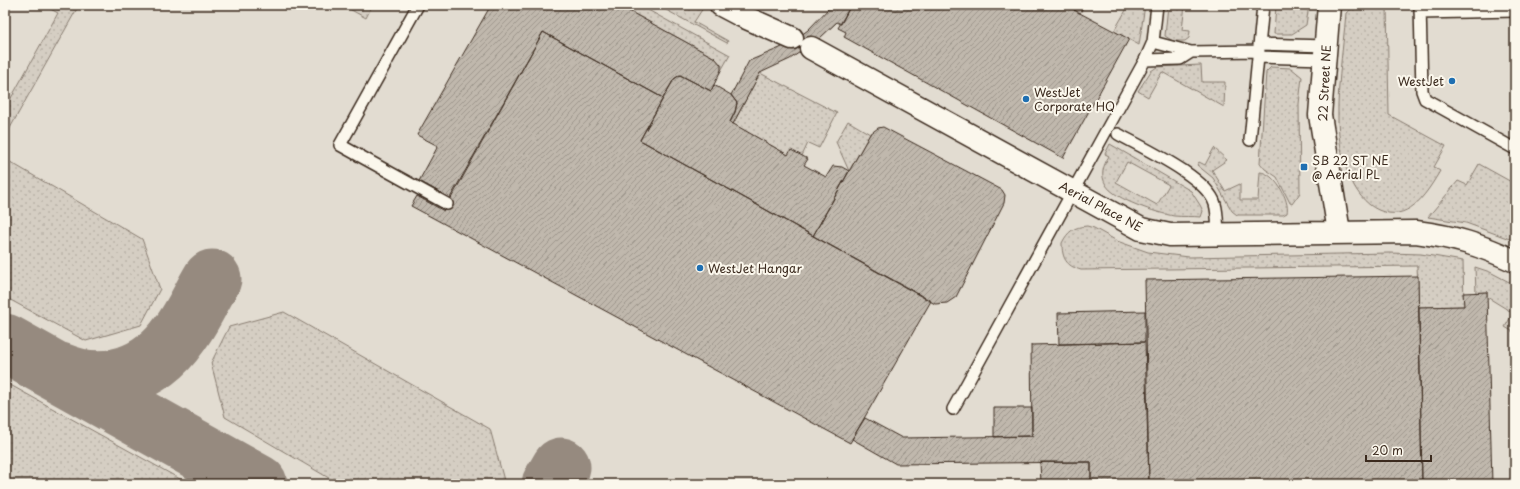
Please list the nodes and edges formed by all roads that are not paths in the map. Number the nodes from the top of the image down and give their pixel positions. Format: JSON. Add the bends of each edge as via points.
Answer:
{"nodes":[{"id":1,"x":418,"y":5,"type":"edge"},
{"id":2,"x":721,"y":5,"type":"edge"},
{"id":3,"x":755,"y":5,"type":"edge"},
{"id":4,"x":1157,"y":5,"type":"edge"},
{"id":5,"x":1263,"y":5,"type":"edge"},
{"id":6,"x":1338,"y":6,"type":"edge"},
{"id":7,"x":1420,"y":9,"type":"edge"},
{"id":8,"x":1515,"y":11,"type":"edge"},
{"id":9,"x":1153,"y":42,"type":"junction"},
{"id":10,"x":811,"y":48,"type":"dead end"},
{"id":11,"x":1259,"y":51,"type":"junction"},
{"id":12,"x":1191,"y":52,"type":"junction"},
{"id":13,"x":1325,"y":53,"type":"junction"},
{"id":14,"x":1145,"y":60,"type":"junction"},
{"id":15,"x":1118,"y":134,"type":"dead end"},
{"id":16,"x":1250,"y":140,"type":"dead end"},
{"id":17,"x":1515,"y":149,"type":"edge"},
{"id":18,"x":1071,"y":191,"type":"junction"},
{"id":19,"x":447,"y":204,"type":"dead end"},
{"id":20,"x":1339,"y":232,"type":"junction"},
{"id":21,"x":1218,"y":235,"type":"junction"},
{"id":22,"x":1515,"y":261,"type":"edge"},
{"id":23,"x":953,"y":409,"type":"dead end"}],
"edges":[{"from":1,"to":19,"type":"lane","via":[[340,145]]},
{"from":2,"to":3,"type":"street","via":[[787,35]]},
{"from":4,"to":9,"type":"lane"},
{"from":5,"to":11,"type":"lane"},
{"from":6,"to":13,"type":"street","name":"22 Street NE"},
{"from":7,"to":8,"type":"lane"},
{"from":7,"to":17,"type":"lane","via":[[1422,90],[1425,99]]},
{"from":9,"to":12,"type":"lane"},
{"from":9,"to":14,"type":"lane"},
{"from":10,"to":18,"type":"street","name":"Aerial Place NE"},
{"from":11,"to":12,"type":"lane"},
{"from":11,"to":13,"type":"lane"},
{"from":11,"to":16,"type":"lane"},
{"from":12,"to":14,"type":"lane","via":[[1180,59]]},
{"from":13,"to":20,"type":"street","name":"22 Street NE","via":[[1320,116]]},
{"from":14,"to":18,"type":"lane"},
{"from":15,"to":21,"type":"lane","via":[[1204,186],[1215,204]]},
{"from":18,"to":21,"type":"street","name":"Aerial Place NE","via":[[1141,229],[1170,235]]},
{"from":18,"to":23,"type":"lane"},
{"from":20,"to":21,"type":"street","name":"Aerial Place NE"},
{"from":20,"to":22,"type":"street","name":"Aerial Place NE","via":[[1416,232],[1445,236],[1470,242]]}]}
